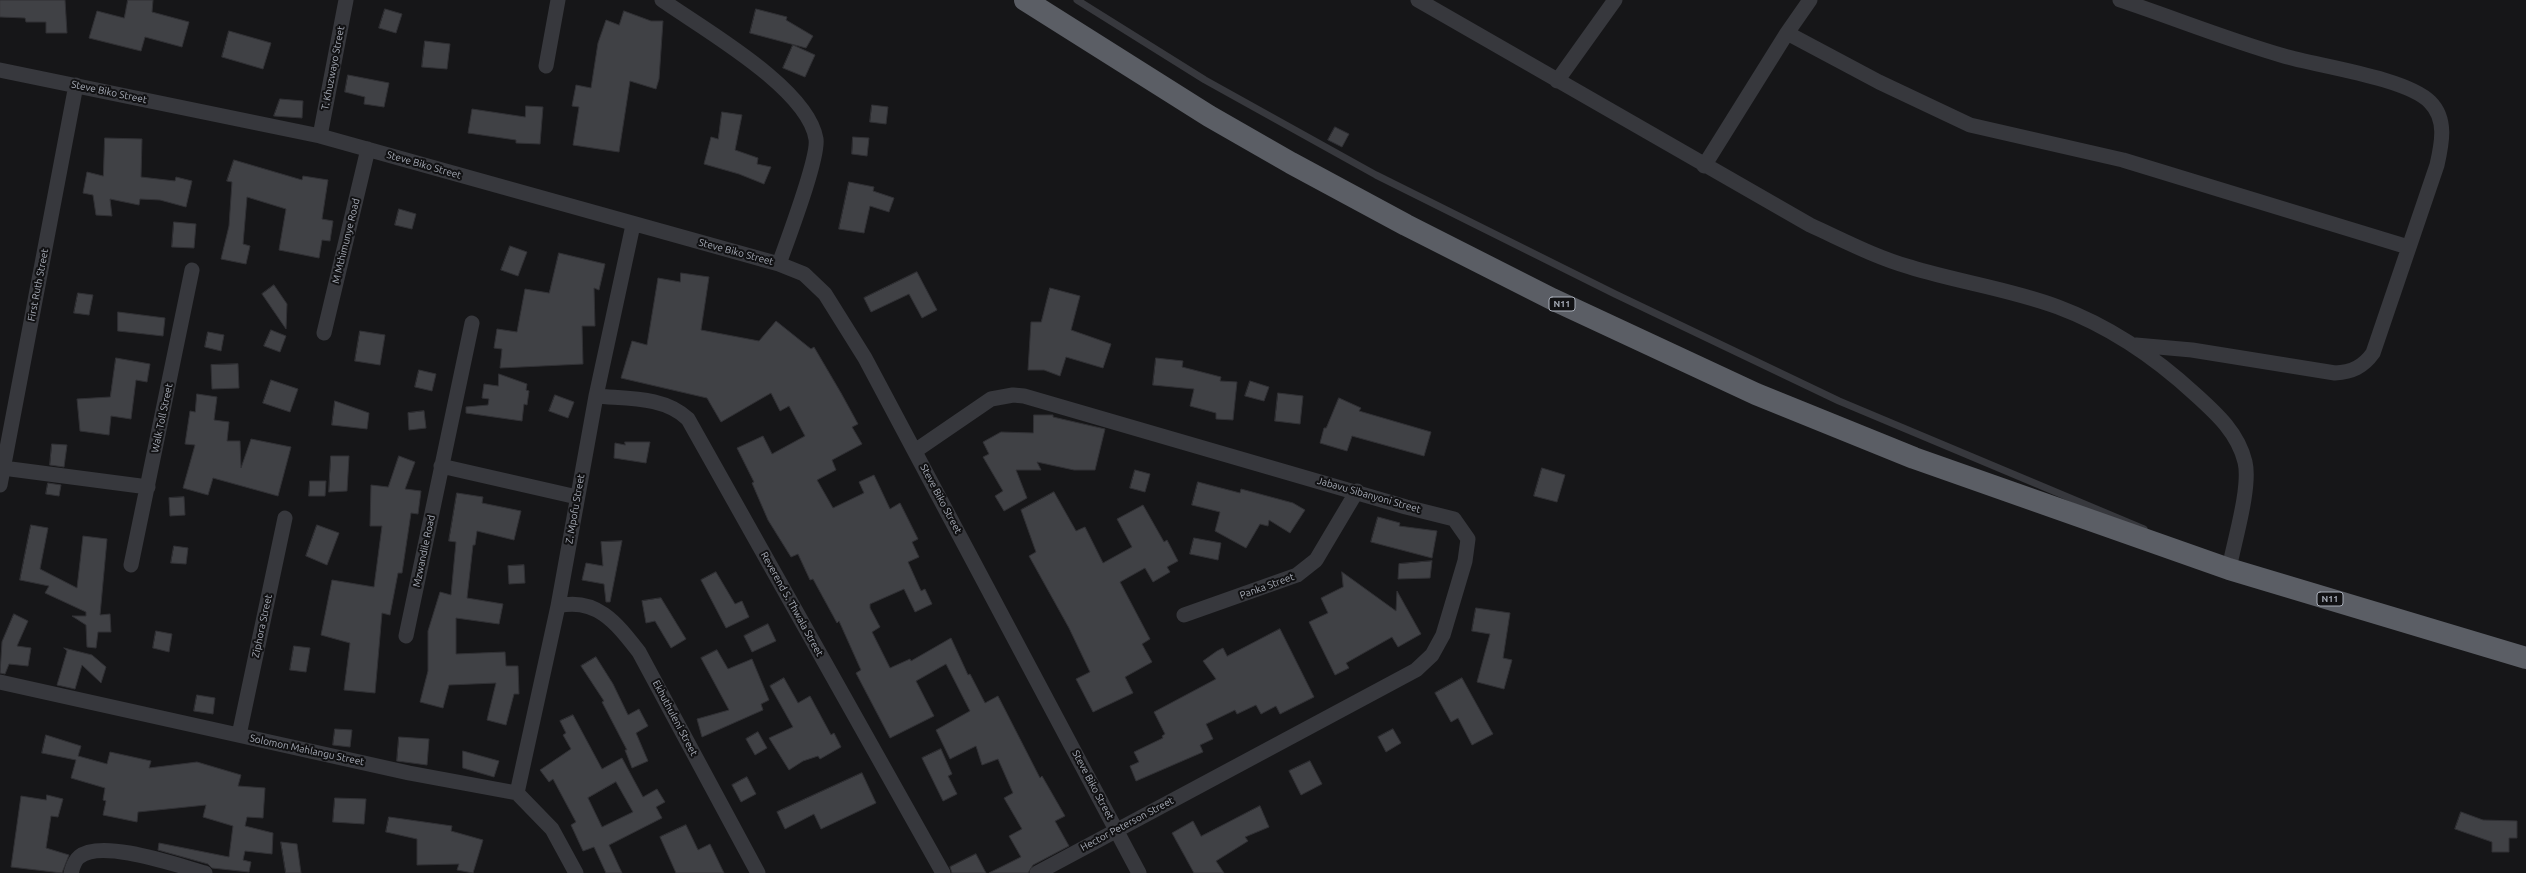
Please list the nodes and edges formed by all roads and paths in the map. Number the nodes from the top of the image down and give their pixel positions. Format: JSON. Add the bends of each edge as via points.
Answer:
{"nodes":[{"id":1,"x":346,"y":0,"type":"edge"},
{"id":2,"x":558,"y":0,"type":"edge"},
{"id":3,"x":662,"y":0,"type":"edge"},
{"id":4,"x":1024,"y":0,"type":"edge"},
{"id":5,"x":1077,"y":0,"type":"edge"},
{"id":6,"x":1418,"y":0,"type":"edge"},
{"id":7,"x":1615,"y":0,"type":"edge"},
{"id":8,"x":1810,"y":0,"type":"edge"},
{"id":9,"x":2120,"y":0,"type":"edge"},
{"id":10,"x":1787,"y":33,"type":"junction"},
{"id":11,"x":546,"y":66,"type":"dead end"},
{"id":12,"x":0,"y":70,"type":"edge"},
{"id":13,"x":1557,"y":81,"type":"junction"},
{"id":14,"x":76,"y":85,"type":"junction"},
{"id":15,"x":320,"y":136,"type":"junction"},
{"id":16,"x":368,"y":149,"type":"junction"},
{"id":17,"x":1704,"y":166,"type":"junction"},
{"id":18,"x":633,"y":225,"type":"junction"},
{"id":19,"x":2408,"y":247,"type":"junction"},
{"id":20,"x":780,"y":264,"type":"junction"},
{"id":21,"x":192,"y":270,"type":"dead end"},
{"id":22,"x":472,"y":323,"type":"dead end"},
{"id":23,"x":324,"y":333,"type":"dead end"},
{"id":24,"x":2132,"y":344,"type":"junction"},
{"id":25,"x":596,"y":396,"type":"junction"},
{"id":26,"x":915,"y":451,"type":"junction"},
{"id":27,"x":441,"y":466,"type":"junction"},
{"id":28,"x":3,"y":468,"type":"junction"},
{"id":29,"x":0,"y":485,"type":"edge"},
{"id":30,"x":148,"y":487,"type":"junction"},
{"id":31,"x":1357,"y":491,"type":"junction"},
{"id":32,"x":577,"y":497,"type":"junction"},
{"id":33,"x":285,"y":518,"type":"dead end"},
{"id":34,"x":2182,"y":552,"type":"junction"},
{"id":35,"x":131,"y":565,"type":"dead end"},
{"id":36,"x":2229,"y":569,"type":"junction"},
{"id":37,"x":558,"y":606,"type":"junction"},
{"id":38,"x":1184,"y":615,"type":"dead end"},
{"id":39,"x":406,"y":636,"type":"dead end"},
{"id":40,"x":2526,"y":658,"type":"edge"},
{"id":41,"x":0,"y":682,"type":"edge"},
{"id":42,"x":239,"y":735,"type":"junction"},
{"id":43,"x":1216,"y":776,"type":"joint"},
{"id":44,"x":517,"y":793,"type":"junction"},
{"id":45,"x":1117,"y":829,"type":"junction"},
{"id":46,"x":71,"y":873,"type":"edge"},
{"id":47,"x":205,"y":873,"type":"edge"},
{"id":48,"x":576,"y":873,"type":"edge"},
{"id":49,"x":758,"y":873,"type":"edge"},
{"id":50,"x":942,"y":873,"type":"edge"},
{"id":51,"x":1037,"y":873,"type":"edge"},
{"id":52,"x":1139,"y":873,"type":"edge"}],
"edges":[{"from":1,"to":15,"type":"street","name":"T. Khuzwayo Street"},
{"from":2,"to":11,"type":"street"},
{"from":3,"to":20,"type":"street","via":[[768,73],[794,99],[810,124],[816,140],[813,162]]},
{"from":4,"to":34,"type":"highway","number":"N11","via":[[1209,116],[1284,159],[1413,229],[1552,299],[1756,394],[1914,458]]},
{"from":5,"to":34,"type":"lane","via":[[1205,80],[1376,174],[1839,401],[2122,518]]},
{"from":6,"to":13,"type":"street"},
{"from":7,"to":13,"type":"street"},
{"from":8,"to":10,"type":"street"},
{"from":9,"to":19,"type":"street","via":[[2284,56],[2347,70],[2420,92],[2437,112],[2443,138],[2438,165]]},
{"from":10,"to":17,"type":"street"},
{"from":10,"to":19,"type":"street","via":[[1879,82],[1970,125],[2123,160]]},
{"from":12,"to":14,"type":"street","name":"Steve Biko Street"},
{"from":13,"to":17,"type":"street"},
{"from":14,"to":15,"type":"street","name":"Steve Biko Street"},
{"from":14,"to":28,"type":"street","name":"First Ruth Street"},
{"from":15,"to":16,"type":"street","name":"Steve Biko Street"},
{"from":16,"to":18,"type":"street","name":"Steve Biko Street"},
{"from":16,"to":23,"type":"street","name":"M Mthimunye Road"},
{"from":17,"to":24,"type":"street","via":[[1810,225],[1871,253],[1948,278],[2057,306]]},
{"from":18,"to":20,"type":"street","name":"Steve Biko Street"},
{"from":18,"to":25,"type":"street","name":"Z. Mpofu Street"},
{"from":19,"to":24,"type":"street","via":[[2373,353],[2366,363],[2347,372],[2335,373],[2192,350]]},
{"from":20,"to":26,"type":"street","name":"Steve Biko Street","via":[[804,274],[829,299],[865,358]]},
{"from":21,"to":30,"type":"street","name":"Walk Toll Street"},
{"from":22,"to":27,"type":"street","name":"Mzwandile Road"},
{"from":24,"to":36,"type":"street","via":[[2173,374],[2238,440],[2245,463],[2245,482]]},
{"from":25,"to":32,"type":"street","name":"Z. Mpofu Street"},
{"from":25,"to":50,"type":"street","name":"Reverend S. Thwala Street","via":[[656,402],[671,407],[688,419]]},
{"from":26,"to":31,"type":"street","name":"Jabavu Sibanyoni Street","via":[[991,399],[1013,395],[1032,398]]},
{"from":26,"to":45,"type":"street","name":"Steve Biko Street"},
{"from":27,"to":32,"type":"street"},
{"from":27,"to":39,"type":"street","name":"Mzwandile Road"},
{"from":28,"to":29,"type":"street","name":"First Ruth Street"},
{"from":28,"to":30,"type":"street"},
{"from":30,"to":35,"type":"street","name":"Walk Toll Street"},
{"from":31,"to":38,"type":"street","name":"Panka Street","via":[[1316,560],[1297,575]]},
{"from":31,"to":43,"type":"street","name":"Jabavu Sibanyoni Street","via":[[1406,507],[1441,514],[1454,519],[1463,530],[1468,540],[1468,550],[1443,635],[1432,655],[1416,670]]},
{"from":32,"to":37,"type":"street","name":"Z. Mpofu Street"},
{"from":33,"to":42,"type":"street","name":"Ziphora Street"},
{"from":34,"to":36,"type":"highway","number":"N11"},
{"from":36,"to":40,"type":"highway","number":"N11"},
{"from":37,"to":44,"type":"street","name":"Z. Mpofu Street"},
{"from":37,"to":49,"type":"street","name":"Ekhuthuleni Street","via":[[588,605],[604,613],[617,624],[639,652]]},
{"from":41,"to":42,"type":"street","name":"Solomon Mahlangu Street"},
{"from":42,"to":44,"type":"street","name":"Solomon Mahlangu Street","via":[[409,773]]},
{"from":43,"to":45,"type":"street","name":"Hector Peterson Street"},
{"from":44,"to":48,"type":"street","via":[[552,829]]},
{"from":45,"to":51,"type":"street","name":"Hector Peterson Street"},
{"from":45,"to":52,"type":"street","name":"Steve Biko Street"},
{"from":46,"to":47,"type":"street","via":[[74,863],[80,856],[104,850]]}]}
